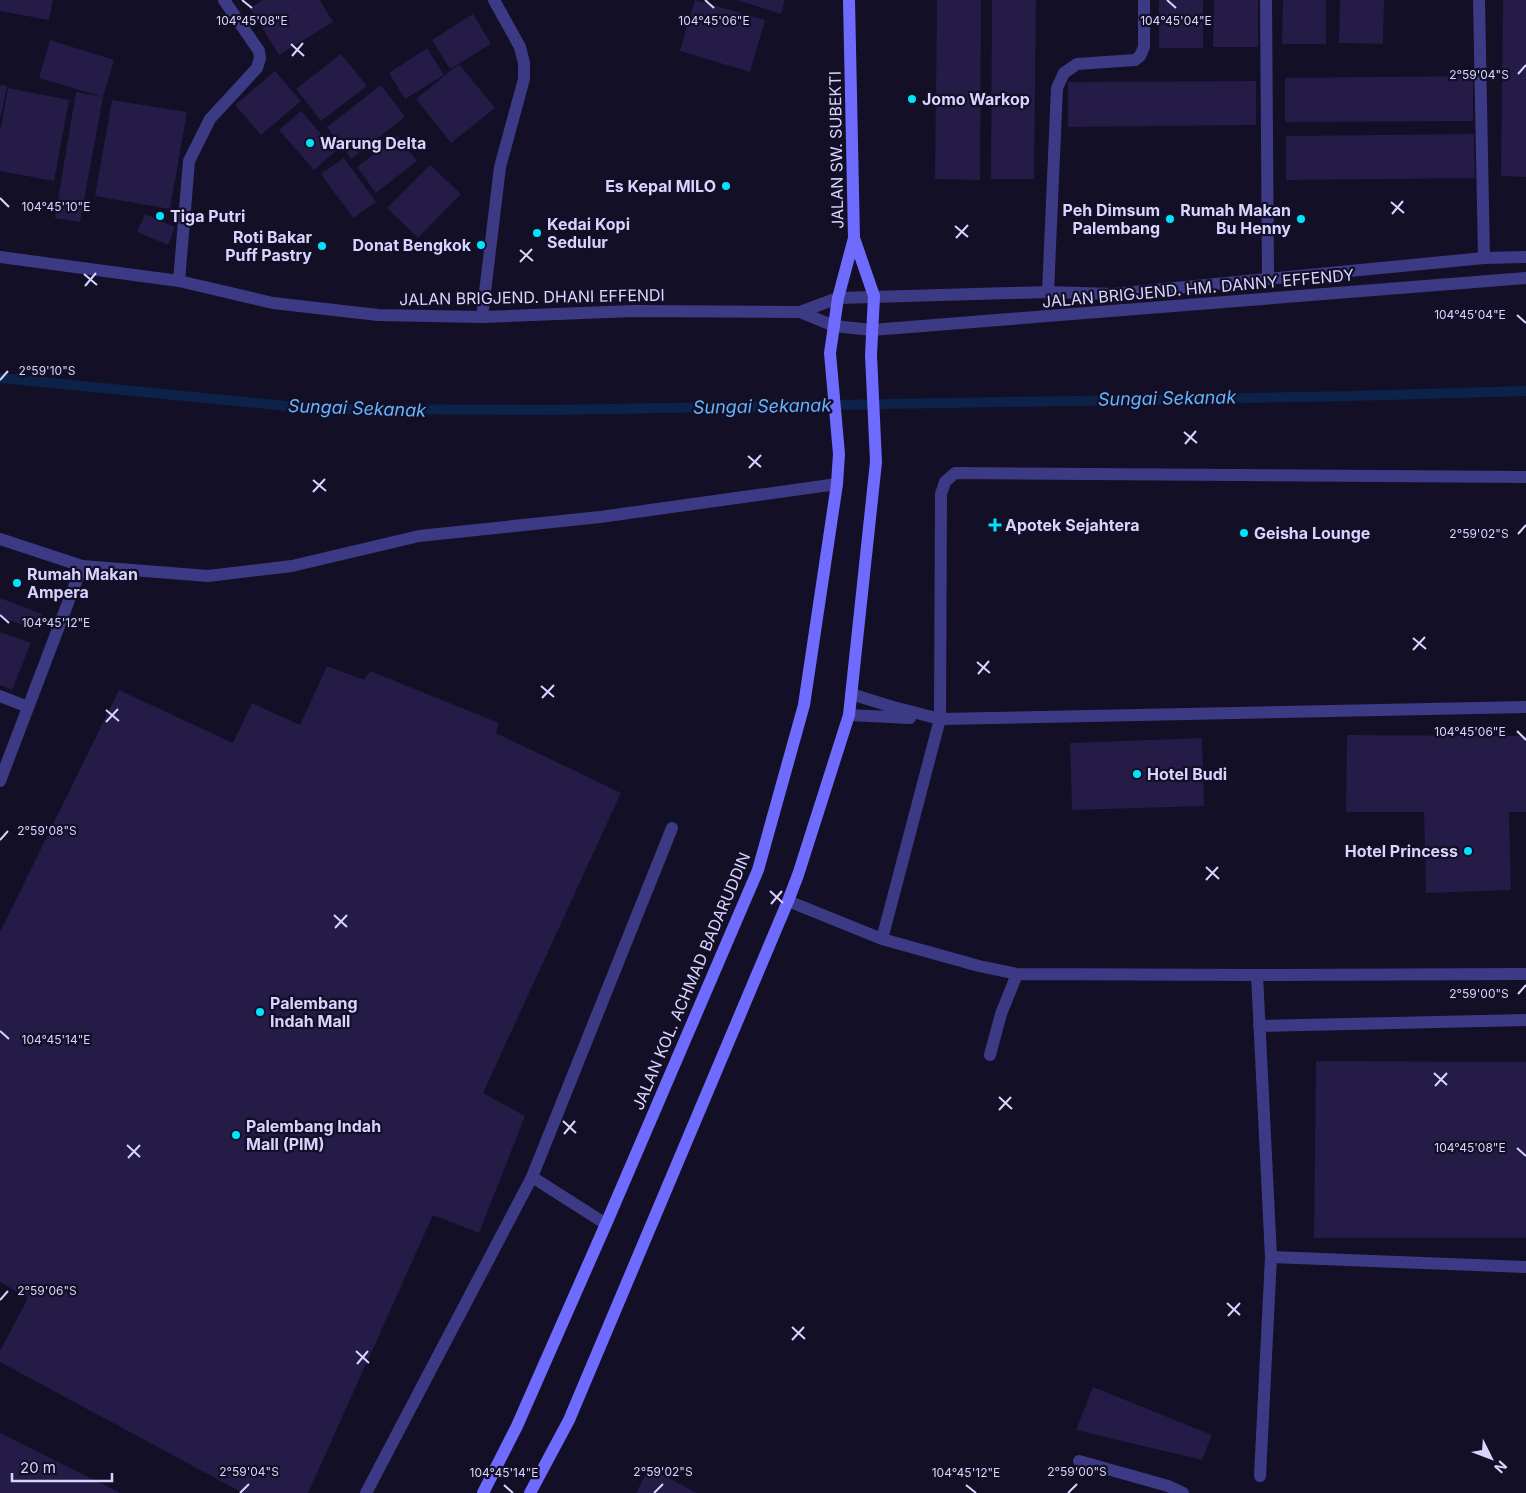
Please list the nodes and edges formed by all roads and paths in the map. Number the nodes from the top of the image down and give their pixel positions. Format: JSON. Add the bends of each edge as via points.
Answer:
{"nodes":[{"id":1,"x":224,"y":0,"type":"edge"},
{"id":2,"x":494,"y":0,"type":"edge"},
{"id":3,"x":849,"y":0,"type":"edge"},
{"id":4,"x":1144,"y":0,"type":"edge"},
{"id":5,"x":1266,"y":0,"type":"edge"},
{"id":6,"x":1479,"y":0,"type":"edge"},
{"id":7,"x":854,"y":238,"type":"junction"},
{"id":8,"x":0,"y":257,"type":"edge"},
{"id":9,"x":1526,"y":257,"type":"edge"},
{"id":10,"x":1484,"y":258,"type":"junction"},
{"id":11,"x":1526,"y":278,"type":"edge"},
{"id":12,"x":1268,"y":279,"type":"junction"},
{"id":13,"x":179,"y":281,"type":"junction"},
{"id":14,"x":1048,"y":292,"type":"junction"},
{"id":15,"x":874,"y":296,"type":"junction"},
{"id":16,"x":838,"y":298,"type":"junction"},
{"id":17,"x":800,"y":312,"type":"junction"},
{"id":18,"x":482,"y":317,"type":"junction"},
{"id":19,"x":834,"y":326,"type":"junction"},
{"id":20,"x":872,"y":330,"type":"junction"},
{"id":21,"x":830,"y":353,"type":"joint"},
{"id":22,"x":1526,"y":477,"type":"edge"},
{"id":23,"x":837,"y":484,"type":"junction"},
{"id":24,"x":0,"y":539,"type":"edge"},
{"id":25,"x":82,"y":566,"type":"junction"},
{"id":26,"x":851,"y":694,"type":"junction"},
{"id":27,"x":0,"y":696,"type":"edge"},
{"id":28,"x":28,"y":707,"type":"junction"},
{"id":29,"x":1526,"y":707,"type":"edge"},
{"id":30,"x":848,"y":715,"type":"junction"},
{"id":31,"x":940,"y":719,"type":"junction"},
{"id":32,"x":0,"y":781,"type":"edge"},
{"id":33,"x":672,"y":828,"type":"dead end"},
{"id":34,"x":788,"y":901,"type":"junction"},
{"id":35,"x":882,"y":939,"type":"junction"},
{"id":36,"x":1017,"y":974,"type":"junction"},
{"id":37,"x":1526,"y":974,"type":"edge"},
{"id":38,"x":1257,"y":975,"type":"junction"},
{"id":39,"x":1526,"y":1020,"type":"edge"},
{"id":40,"x":1259,"y":1026,"type":"junction"},
{"id":41,"x":990,"y":1055,"type":"dead end"},
{"id":42,"x":532,"y":1177,"type":"junction"},
{"id":43,"x":606,"y":1224,"type":"junction"},
{"id":44,"x":1271,"y":1257,"type":"junction"},
{"id":45,"x":1526,"y":1267,"type":"edge"},
{"id":46,"x":1080,"y":1461,"type":"dead end"},
{"id":47,"x":1260,"y":1476,"type":"dead end"},
{"id":48,"x":366,"y":1493,"type":"edge"},
{"id":49,"x":483,"y":1493,"type":"edge"},
{"id":50,"x":530,"y":1493,"type":"edge"},
{"id":51,"x":1183,"y":1493,"type":"edge"}],
"edges":[{"from":1,"to":13,"type":"street","via":[[259,51],[260,58],[257,68],[210,119],[189,161]]},
{"from":2,"to":18,"type":"street","via":[[520,47],[524,79],[500,167]]},
{"from":3,"to":7,"type":"main road","name":"JALAN SW. SUBEKTI"},
{"from":4,"to":14,"type":"street","via":[[1144,47],[1140,56],[1135,60],[1077,64],[1064,74],[1057,88]]},
{"from":5,"to":12,"type":"street"},
{"from":6,"to":10,"type":"street"},
{"from":7,"to":15,"type":"main road"},
{"from":7,"to":16,"type":"main road","name":"JALAN SW. SUBEKTI"},
{"from":8,"to":13,"type":"street","name":"JALAN BRIGJEND. DHANI EFFENDI"},
{"from":9,"to":10,"type":"street","name":"JALAN BRIGJEND. HM. DANNY EFFENDY"},
{"from":10,"to":12,"type":"street","name":"JALAN BRIGJEND. HM. DANNY EFFENDY"},
{"from":11,"to":20,"type":"street","name":"JALAN BRIGJEND. HM. DANNY EFFENDY"},
{"from":12,"to":14,"type":"street","name":"JALAN BRIGJEND. HM. DANNY EFFENDY","via":[[1113,294]]},
{"from":13,"to":18,"type":"street","name":"JALAN BRIGJEND. DHANI EFFENDI","via":[[273,303],[378,315]]},
{"from":14,"to":15,"type":"street","name":"JALAN BRIGJEND. HM. DANNY EFFENDY"},
{"from":15,"to":16,"type":"street","name":"JALAN BRIGJEND. HM. DANNY EFFENDY"},
{"from":15,"to":20,"type":"main road"},
{"from":16,"to":17,"type":"street","name":"JALAN BRIGJEND. HM. DANNY EFFENDY"},
{"from":16,"to":19,"type":"main road","name":"JALAN SW. SUBEKTI"},
{"from":17,"to":18,"type":"street","name":"JALAN BRIGJEND. DHANI EFFENDI","via":[[633,311]]},
{"from":17,"to":19,"type":"street","name":"JALAN BRIGJEND. HM. DANNY EFFENDY"},
{"from":19,"to":20,"type":"street","name":"JALAN BRIGJEND. HM. DANNY EFFENDY"},
{"from":19,"to":21,"type":"main road","name":"JALAN SW. SUBEKTI"},
{"from":20,"to":26,"type":"main road","via":[[876,462]]},
{"from":21,"to":23,"type":"main road","name":"JALAN KOL. ACHMAD BADARUDDIN","via":[[839,454]]},
{"from":22,"to":31,"type":"street","via":[[955,473],[945,482],[941,494]]},
{"from":23,"to":25,"type":"street","via":[[600,517],[419,536],[292,566],[208,576]]},
{"from":23,"to":43,"type":"main road","name":"JALAN KOL. ACHMAD BADARUDDIN","via":[[804,704],[758,870]]},
{"from":24,"to":25,"type":"street"},
{"from":25,"to":28,"type":"street"},
{"from":26,"to":30,"type":"main road"},
{"from":26,"to":31,"type":"street"},
{"from":27,"to":28,"type":"street"},
{"from":28,"to":32,"type":"street"},
{"from":29,"to":31,"type":"street"},
{"from":30,"to":31,"type":"street"},
{"from":30,"to":34,"type":"main road"},
{"from":31,"to":35,"type":"street"},
{"from":33,"to":42,"type":"street"},
{"from":34,"to":35,"type":"street"},
{"from":34,"to":50,"type":"main road","via":[[569,1420]]},
{"from":35,"to":36,"type":"street"},
{"from":36,"to":38,"type":"street"},
{"from":36,"to":41,"type":"street","via":[[1001,1014]]},
{"from":37,"to":38,"type":"street"},
{"from":38,"to":40,"type":"street"},
{"from":39,"to":40,"type":"street"},
{"from":40,"to":44,"type":"street"},
{"from":42,"to":43,"type":"street"},
{"from":42,"to":48,"type":"street"},
{"from":43,"to":49,"type":"main road","name":"JALAN KOL. ACHMAD BADARUDDIN","via":[[517,1426]]},
{"from":44,"to":45,"type":"street"},
{"from":44,"to":47,"type":"street"},
{"from":46,"to":51,"type":"street"}]}
